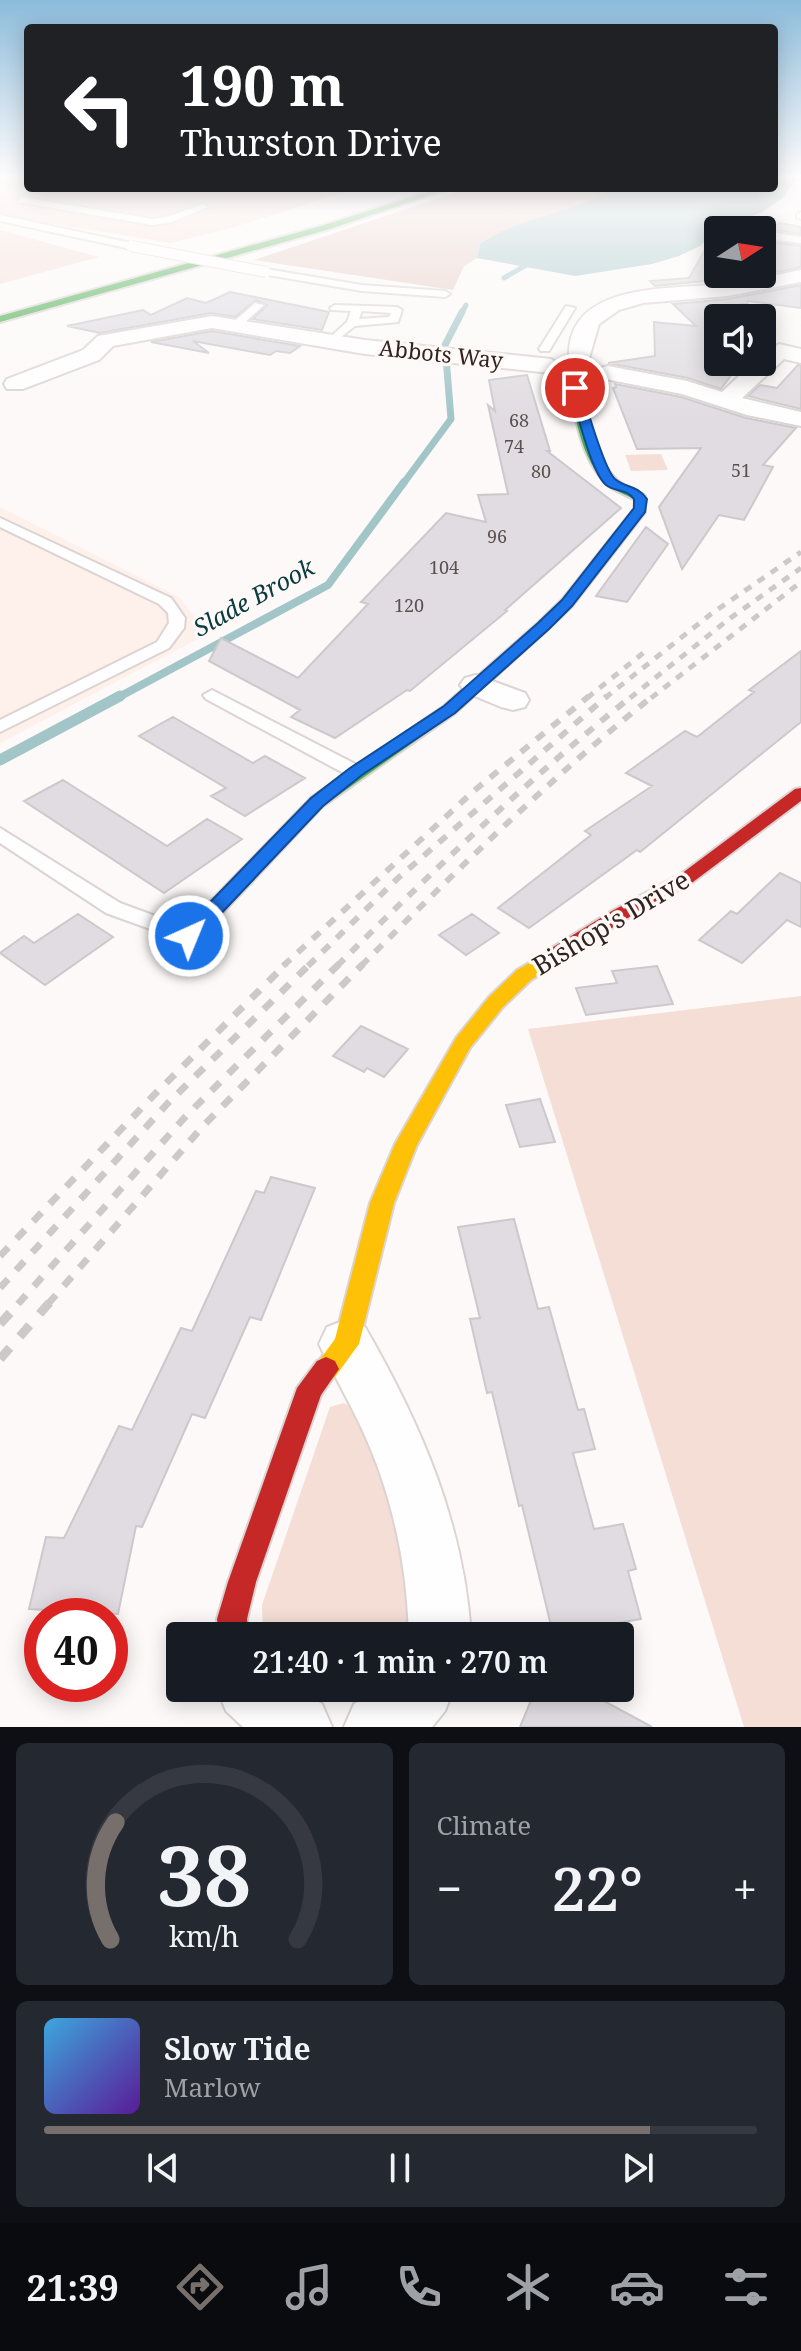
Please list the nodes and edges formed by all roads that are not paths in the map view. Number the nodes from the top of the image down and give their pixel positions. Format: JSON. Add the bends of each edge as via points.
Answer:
{"nodes":[{"id":1,"x":153,"y":259,"type":"edge"},
{"id":2,"x":196,"y":259,"type":"edge"},
{"id":3,"x":215,"y":259,"type":"edge"},
{"id":4,"x":782,"y":276,"type":"edge"},
{"id":5,"x":445,"y":294,"type":"dead end"},
{"id":6,"x":0,"y":300,"type":"edge"},
{"id":7,"x":259,"y":305,"type":"dead end"},
{"id":8,"x":335,"y":308,"type":"dead end"},
{"id":9,"x":358,"y":308,"type":"junction"},
{"id":10,"x":570,"y":308,"type":"dead end"},
{"id":11,"x":0,"y":319,"type":"edge"},
{"id":12,"x":352,"y":323,"type":"junction"},
{"id":13,"x":236,"y":325,"type":"junction"},
{"id":14,"x":557,"y":329,"type":"junction"},
{"id":15,"x":585,"y":332,"type":"junction"},
{"id":16,"x":331,"y":342,"type":"junction"},
{"id":17,"x":790,"y":346,"type":"edge"},
{"id":18,"x":548,"y":357,"type":"junction"},
{"id":19,"x":578,"y":368,"type":"junction"},
{"id":20,"x":14,"y":379,"type":"edge"},
{"id":21,"x":726,"y":400,"type":"junction"},
{"id":22,"x":801,"y":419,"type":"edge"},
{"id":23,"x":0,"y":522,"type":"edge"},
{"id":24,"x":476,"y":685,"type":"junction"},
{"id":25,"x":212,"y":695,"type":"dead end"},
{"id":26,"x":513,"y":700,"type":"dead end"},
{"id":27,"x":0,"y":727,"type":"edge"},
{"id":28,"x":356,"y":772,"type":"junction"},
{"id":29,"x":801,"y":793,"type":"edge"},
{"id":30,"x":0,"y":834,"type":"edge"},
{"id":31,"x":189,"y":936,"type":"joint"},
{"id":32,"x":346,"y":1344,"type":"junction"},
{"id":33,"x":232,"y":1622,"type":"edge"},
{"id":34,"x":440,"y":1622,"type":"edge"},
{"id":35,"x":264,"y":1702,"type":"edge"},
{"id":36,"x":411,"y":1702,"type":"edge"},
{"id":37,"x":299,"y":1727,"type":"edge"},
{"id":38,"x":377,"y":1727,"type":"edge"}],
"edges":[{"from":1,"to":6,"type":"main road"},
{"from":2,"to":5,"type":"lane","bridge":true,"via":[[362,288]]},
{"from":3,"to":11,"type":"main road"},
{"from":4,"to":15,"type":"street","via":[[629,300],[595,314]]},
{"from":7,"to":13,"type":"lane"},
{"from":8,"to":9,"type":"lane","name":"Abbots Way"},
{"from":9,"to":12,"type":"lane","name":"Abbots Way"},
{"from":9,"to":12,"type":"lane","via":[[397,310],[394,320]]},
{"from":10,"to":14,"type":"lane"},
{"from":12,"to":16,"type":"lane","name":"Abbots Way"},
{"from":13,"to":16,"type":"street","name":"Abbots Way"},
{"from":13,"to":20,"type":"street","name":"Abbots Way","via":[[201,323],[106,341],[91,355]]},
{"from":14,"to":15,"type":"lane"},
{"from":14,"to":18,"type":"lane"},
{"from":15,"to":19,"type":"street"},
{"from":16,"to":18,"type":"street","name":"Abbots Way","via":[[487,359]]},
{"from":17,"to":21,"type":"street"},
{"from":18,"to":19,"type":"street","via":[[556,373]]},
{"from":19,"to":21,"type":"street","via":[[596,378],[608,373]]},
{"from":19,"to":24,"type":"main road","via":[[578,399],[602,467],[611,482],[635,491],[640,509],[567,603]]},
{"from":21,"to":22,"type":"street"},
{"from":23,"to":27,"type":"lane","via":[[165,601],[180,620],[163,645]]},
{"from":24,"to":26,"type":"street"},
{"from":24,"to":28,"type":"main road","via":[[449,710]]},
{"from":25,"to":28,"type":"lane"},
{"from":28,"to":31,"type":"main road","via":[[317,802]]},
{"from":29,"to":32,"type":"main road","name":"Bishop's Drive","via":[[687,878],[557,952],[496,1002],[463,1043],[406,1144],[382,1203]]},
{"from":30,"to":31,"type":"lane","via":[[113,908]]},
{"from":32,"to":33,"type":"main road","name":"Bishop's Drive","via":[[310,1388]]},
{"from":32,"to":34,"type":"street","via":[[379,1401],[418,1503],[432,1551]]},
{"from":35,"to":37,"type":"street"},
{"from":36,"to":38,"type":"street","via":[[400,1715]]}]}
